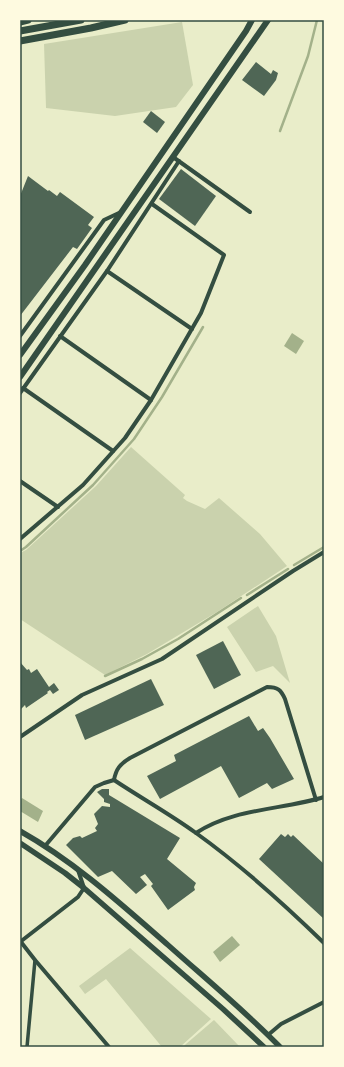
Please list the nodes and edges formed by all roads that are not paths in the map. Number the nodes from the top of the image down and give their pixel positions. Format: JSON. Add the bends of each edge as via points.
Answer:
{"nodes":[{"id":1,"x":28,"y":20,"type":"edge"},
{"id":2,"x":81,"y":20,"type":"edge"},
{"id":3,"x":125,"y":20,"type":"edge"},
{"id":4,"x":252,"y":20,"type":"edge"},
{"id":5,"x":268,"y":20,"type":"edge"},
{"id":6,"x":20,"y":22,"type":"edge"},
{"id":7,"x":20,"y":31,"type":"edge"},
{"id":8,"x":20,"y":41,"type":"edge"},
{"id":9,"x":174,"y":157,"type":"junction"},
{"id":10,"x":179,"y":162,"type":"junction"},
{"id":11,"x":152,"y":204,"type":"junction"},
{"id":12,"x":122,"y":212,"type":"junction"},
{"id":13,"x":250,"y":212,"type":"dead end"},
{"id":14,"x":107,"y":271,"type":"junction"},
{"id":15,"x":192,"y":329,"type":"junction"},
{"id":16,"x":20,"y":336,"type":"edge"},
{"id":17,"x":60,"y":336,"type":"junction"},
{"id":18,"x":20,"y":355,"type":"edge"},
{"id":19,"x":20,"y":378,"type":"edge"},
{"id":20,"x":23,"y":388,"type":"junction"},
{"id":21,"x":20,"y":393,"type":"edge"},
{"id":22,"x":151,"y":400,"type":"junction"},
{"id":23,"x":113,"y":451,"type":"junction"},
{"id":24,"x":20,"y":481,"type":"edge"},
{"id":25,"x":58,"y":507,"type":"junction"},
{"id":26,"x":20,"y":539,"type":"edge"},
{"id":27,"x":324,"y":552,"type":"edge"},
{"id":28,"x":20,"y":737,"type":"edge"},
{"id":29,"x":114,"y":780,"type":"junction"},
{"id":30,"x":324,"y":797,"type":"edge"},
{"id":31,"x":316,"y":800,"type":"junction"},
{"id":32,"x":20,"y":831,"type":"edge"},
{"id":33,"x":196,"y":833,"type":"junction"},
{"id":34,"x":20,"y":843,"type":"edge"},
{"id":35,"x":46,"y":846,"type":"junction"},
{"id":36,"x":77,"y":868,"type":"junction"},
{"id":37,"x":84,"y":888,"type":"junction"},
{"id":38,"x":20,"y":942,"type":"edge"},
{"id":39,"x":324,"y":943,"type":"edge"},
{"id":40,"x":34,"y":960,"type":"junction"},
{"id":41,"x":324,"y":1002,"type":"edge"},
{"id":42,"x":268,"y":1035,"type":"junction"},
{"id":43,"x":27,"y":1047,"type":"edge"},
{"id":44,"x":109,"y":1047,"type":"edge"},
{"id":45,"x":264,"y":1047,"type":"edge"},
{"id":46,"x":280,"y":1047,"type":"edge"}],
"edges":[{"from":1,"to":6,"type":"highway"},
{"from":2,"to":7,"type":"highway"},
{"from":3,"to":8,"type":"highway"},
{"from":4,"to":12,"type":"main road"},
{"from":5,"to":9,"type":"main road"},
{"from":9,"to":10,"type":"street"},
{"from":9,"to":19,"type":"main road"},
{"from":10,"to":11,"type":"street"},
{"from":10,"to":13,"type":"street"},
{"from":11,"to":14,"type":"street"},
{"from":11,"to":15,"type":"street","via":[[224,255]]},
{"from":12,"to":16,"type":"street","via":[[104,220]]},
{"from":12,"to":18,"type":"main road"},
{"from":14,"to":15,"type":"street"},
{"from":14,"to":17,"type":"street"},
{"from":15,"to":22,"type":"street"},
{"from":17,"to":20,"type":"street"},
{"from":17,"to":22,"type":"street"},
{"from":20,"to":21,"type":"street"},
{"from":20,"to":23,"type":"street"},
{"from":22,"to":23,"type":"street"},
{"from":23,"to":25,"type":"street","via":[[84,485]]},
{"from":24,"to":25,"type":"street"},
{"from":25,"to":26,"type":"street"},
{"from":27,"to":28,"type":"street","via":[[162,659],[82,695]]},
{"from":29,"to":31,"type":"street","via":[[121,764],[130,758],[268,687],[275,687],[281,690],[285,699]]},
{"from":29,"to":33,"type":"street"},
{"from":29,"to":35,"type":"street","via":[[95,787]]},
{"from":30,"to":31,"type":"street"},
{"from":31,"to":33,"type":"street","via":[[221,820]]},
{"from":32,"to":35,"type":"street"},
{"from":33,"to":39,"type":"street","via":[[284,904]]},
{"from":34,"to":37,"type":"street"},
{"from":35,"to":36,"type":"street"},
{"from":36,"to":37,"type":"street"},
{"from":36,"to":42,"type":"street"},
{"from":37,"to":38,"type":"street","via":[[74,901]]},
{"from":37,"to":45,"type":"street"},
{"from":38,"to":40,"type":"street"},
{"from":40,"to":43,"type":"street"},
{"from":40,"to":44,"type":"street"},
{"from":41,"to":42,"type":"street","via":[[281,1024]]},
{"from":42,"to":46,"type":"street"}]}
